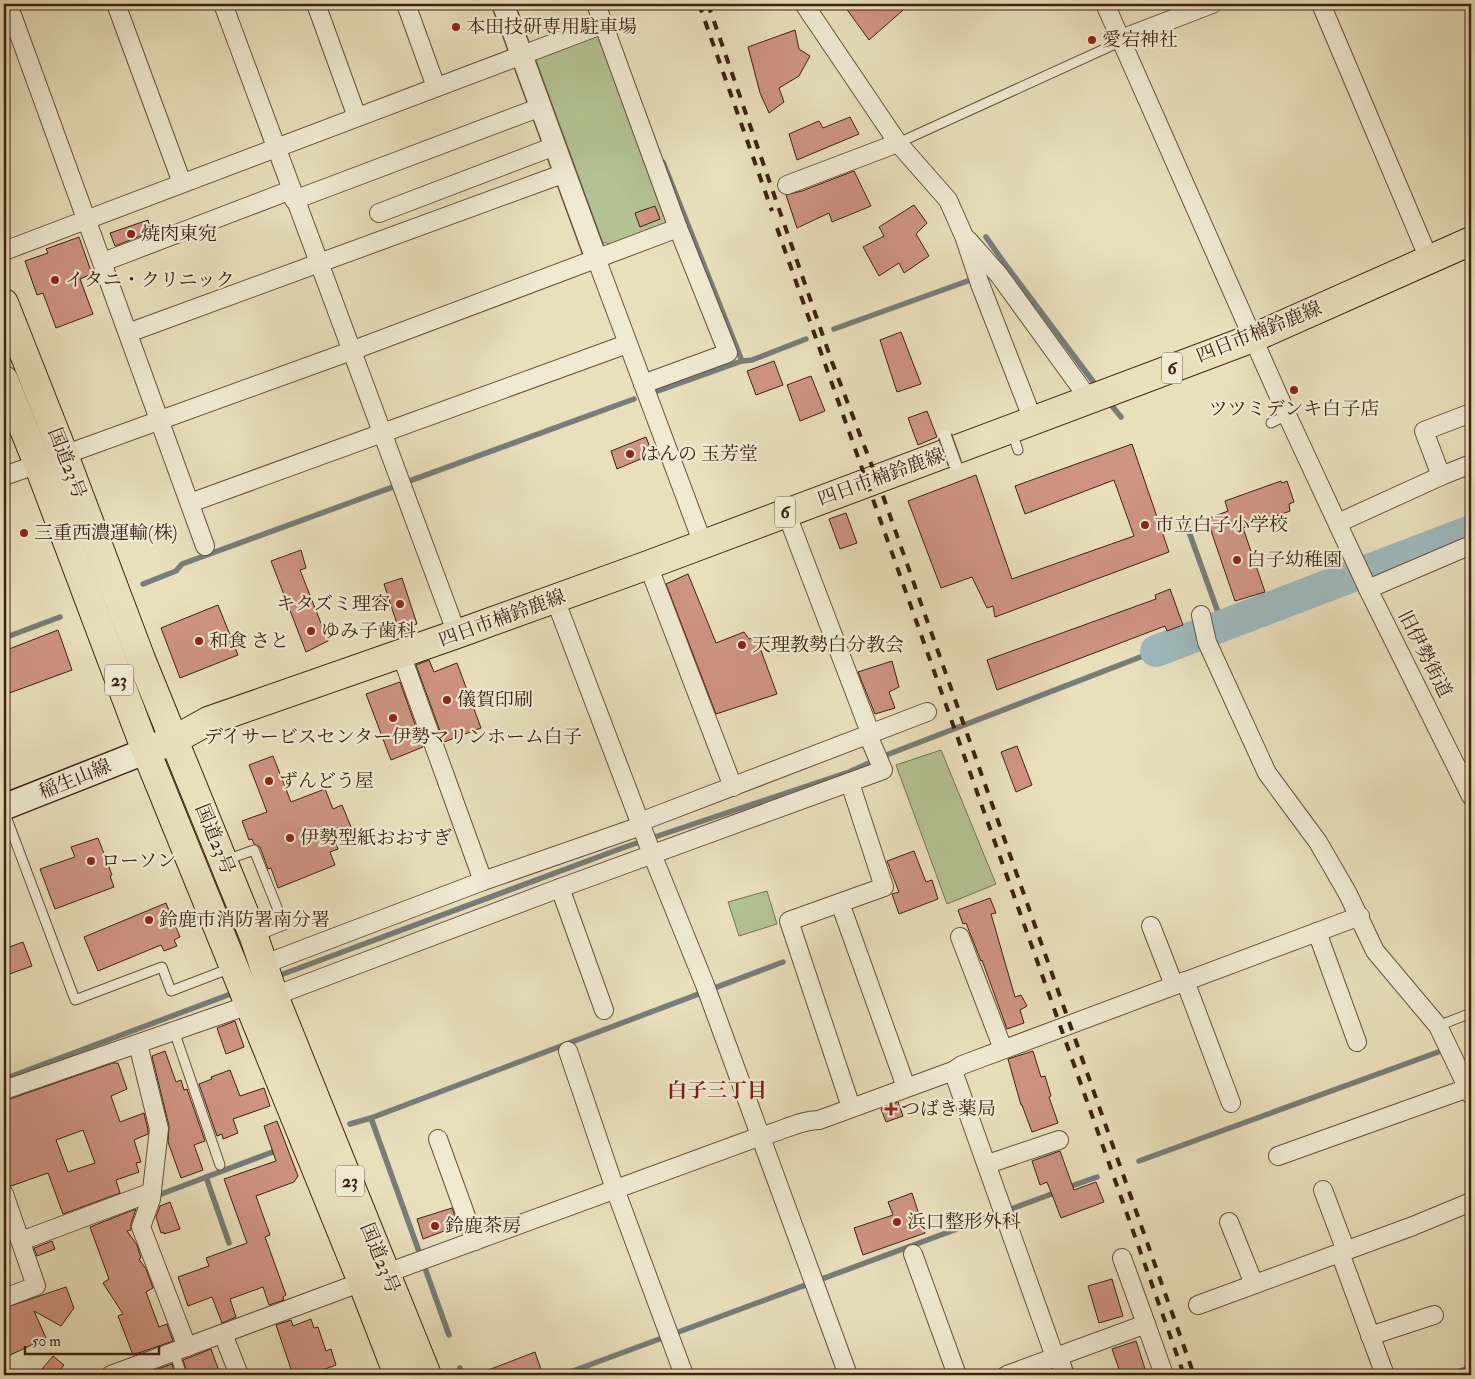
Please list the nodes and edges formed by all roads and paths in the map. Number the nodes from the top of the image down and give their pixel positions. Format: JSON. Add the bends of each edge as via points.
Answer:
{"nodes":[{"id":1,"x":8,"y":4,"type":"edge"},
{"id":2,"x":116,"y":4,"type":"edge"},
{"id":3,"x":223,"y":4,"type":"edge"},
{"id":4,"x":316,"y":4,"type":"edge"},
{"id":5,"x":406,"y":4,"type":"edge"},
{"id":6,"x":503,"y":4,"type":"edge"},
{"id":7,"x":596,"y":4,"type":"edge"},
{"id":8,"x":804,"y":4,"type":"edge"},
{"id":9,"x":1105,"y":4,"type":"edge"},
{"id":10,"x":1212,"y":4,"type":"edge"},
{"id":11,"x":1321,"y":4,"type":"edge"},
{"id":12,"x":604,"y":24,"type":"junction"},
{"id":13,"x":1122,"y":40,"type":"junction"},
{"id":14,"x":522,"y":54,"type":"junction"},
{"id":15,"x":436,"y":87,"type":"junction"},
{"id":16,"x":541,"y":108,"type":"junction"},
{"id":17,"x":357,"y":117,"type":"junction"},
{"id":18,"x":898,"y":143,"type":"junction"},
{"id":19,"x":556,"y":146,"type":"junction"},
{"id":20,"x":276,"y":149,"type":"junction"},
{"id":21,"x":565,"y":173,"type":"junction"},
{"id":22,"x":182,"y":182,"type":"junction"},
{"id":23,"x":787,"y":185,"type":"dead end"},
{"id":24,"x":293,"y":195,"type":"junction"},
{"id":25,"x":379,"y":212,"type":"dead end"},
{"id":26,"x":87,"y":220,"type":"junction"},
{"id":27,"x":678,"y":228,"type":"junction"},
{"id":28,"x":1471,"y":241,"type":"edge"},
{"id":29,"x":4,"y":251,"type":"edge"},
{"id":30,"x":596,"y":258,"type":"junction"},
{"id":31,"x":1429,"y":259,"type":"junction"},
{"id":32,"x":103,"y":262,"type":"junction"},
{"id":33,"x":318,"y":263,"type":"junction"},
{"id":34,"x":986,"y":273,"type":"junction"},
{"id":35,"x":4,"y":303,"type":"edge"},
{"id":36,"x":128,"y":333,"type":"junction"},
{"id":37,"x":1253,"y":338,"type":"junction"},
{"id":38,"x":628,"y":344,"type":"junction"},
{"id":39,"x":351,"y":350,"type":"junction"},
{"id":40,"x":4,"y":380,"type":"edge"},
{"id":41,"x":645,"y":390,"type":"junction"},
{"id":42,"x":1089,"y":399,"type":"junction"},
{"id":43,"x":1471,"y":413,"type":"edge"},
{"id":44,"x":1287,"y":415,"type":"junction"},
{"id":45,"x":161,"y":420,"type":"junction"},
{"id":46,"x":1271,"y":424,"type":"dead end"},
{"id":47,"x":1021,"y":433,"type":"junction"},
{"id":48,"x":382,"y":434,"type":"junction"},
{"id":49,"x":945,"y":436,"type":"dead end"},
{"id":50,"x":64,"y":454,"type":"junction"},
{"id":51,"x":38,"y":464,"type":"junction"},
{"id":52,"x":956,"y":464,"type":"dead end"},
{"id":53,"x":1471,"y":464,"type":"edge"},
{"id":54,"x":4,"y":476,"type":"edge"},
{"id":55,"x":1441,"y":476,"type":"junction"},
{"id":56,"x":190,"y":503,"type":"junction"},
{"id":57,"x":786,"y":512,"type":"junction"},
{"id":58,"x":1338,"y":523,"type":"junction"},
{"id":59,"x":703,"y":544,"type":"junction"},
{"id":60,"x":1471,"y":545,"type":"edge"},
{"id":61,"x":205,"y":546,"type":"dead end"},
{"id":62,"x":648,"y":564,"type":"junction"},
{"id":63,"x":1367,"y":587,"type":"junction"},
{"id":64,"x":555,"y":599,"type":"junction"},
{"id":65,"x":1201,"y":615,"type":"dead end"},
{"id":66,"x":457,"y":634,"type":"junction"},
{"id":67,"x":401,"y":654,"type":"junction"},
{"id":68,"x":927,"y":712,"type":"dead end"},
{"id":69,"x":871,"y":738,"type":"junction"},
{"id":70,"x":174,"y":740,"type":"junction"},
{"id":71,"x":146,"y":751,"type":"junction"},
{"id":72,"x":850,"y":783,"type":"junction"},
{"id":73,"x":733,"y":788,"type":"junction"},
{"id":74,"x":1471,"y":796,"type":"edge"},
{"id":75,"x":4,"y":807,"type":"edge"},
{"id":76,"x":4,"y":810,"type":"edge"},
{"id":77,"x":641,"y":826,"type":"junction"},
{"id":78,"x":652,"y":854,"type":"junction"},
{"id":79,"x":483,"y":880,"type":"junction"},
{"id":80,"x":560,"y":888,"type":"junction"},
{"id":81,"x":840,"y":903,"type":"junction"},
{"id":82,"x":1360,"y":916,"type":"junction"},
{"id":83,"x":1151,"y":926,"type":"dead end"},
{"id":84,"x":1317,"y":932,"type":"junction"},
{"id":85,"x":960,"y":937,"type":"dead end"},
{"id":86,"x":269,"y":983,"type":"junction"},
{"id":87,"x":1180,"y":983,"type":"junction"},
{"id":88,"x":241,"y":987,"type":"junction"},
{"id":89,"x":604,"y":1010,"type":"dead end"},
{"id":90,"x":1471,"y":1013,"type":"edge"},
{"id":91,"x":1438,"y":1026,"type":"junction"},
{"id":92,"x":174,"y":1031,"type":"junction"},
{"id":93,"x":1357,"y":1042,"type":"dead end"},
{"id":94,"x":138,"y":1044,"type":"junction"},
{"id":95,"x":1003,"y":1049,"type":"junction"},
{"id":96,"x":568,"y":1051,"type":"dead end"},
{"id":97,"x":953,"y":1071,"type":"junction"},
{"id":98,"x":906,"y":1087,"type":"junction"},
{"id":99,"x":4,"y":1090,"type":"edge"},
{"id":100,"x":1469,"y":1092,"type":"edge"},
{"id":101,"x":1232,"y":1103,"type":"dead end"},
{"id":102,"x":851,"y":1107,"type":"junction"},
{"id":103,"x":762,"y":1136,"type":"junction"},
{"id":104,"x":438,"y":1139,"type":"dead end"},
{"id":105,"x":1059,"y":1140,"type":"dead end"},
{"id":106,"x":1278,"y":1156,"type":"dead end"},
{"id":107,"x":988,"y":1164,"type":"junction"},
{"id":108,"x":220,"y":1165,"type":"dead end"},
{"id":109,"x":615,"y":1189,"type":"junction"},
{"id":110,"x":1323,"y":1190,"type":"dead end"},
{"id":111,"x":152,"y":1192,"type":"junction"},
{"id":112,"x":4,"y":1194,"type":"edge"},
{"id":113,"x":1471,"y":1202,"type":"edge"},
{"id":114,"x":1229,"y":1222,"type":"dead end"},
{"id":115,"x":21,"y":1241,"type":"junction"},
{"id":116,"x":475,"y":1241,"type":"junction"},
{"id":117,"x":1343,"y":1252,"type":"junction"},
{"id":118,"x":913,"y":1254,"type":"dead end"},
{"id":119,"x":1122,"y":1258,"type":"dead end"},
{"id":120,"x":374,"y":1278,"type":"junction"},
{"id":121,"x":1254,"y":1284,"type":"junction"},
{"id":122,"x":4,"y":1298,"type":"edge"},
{"id":123,"x":1198,"y":1305,"type":"dead end"},
{"id":124,"x":1434,"y":1315,"type":"dead end"},
{"id":125,"x":1146,"y":1324,"type":"junction"},
{"id":126,"x":224,"y":1334,"type":"junction"},
{"id":127,"x":1370,"y":1336,"type":"junction"},
{"id":128,"x":181,"y":1350,"type":"junction"},
{"id":129,"x":1057,"y":1356,"type":"junction"},
{"id":130,"x":122,"y":1373,"type":"edge"},
{"id":131,"x":182,"y":1375,"type":"edge"},
{"id":132,"x":239,"y":1375,"type":"edge"},
{"id":133,"x":398,"y":1375,"type":"edge"},
{"id":134,"x":427,"y":1375,"type":"edge"},
{"id":135,"x":684,"y":1375,"type":"edge"},
{"id":136,"x":848,"y":1375,"type":"edge"},
{"id":137,"x":957,"y":1375,"type":"edge"},
{"id":138,"x":1007,"y":1375,"type":"edge"},
{"id":139,"x":1065,"y":1375,"type":"edge"},
{"id":140,"x":1164,"y":1375,"type":"edge"},
{"id":141,"x":1385,"y":1375,"type":"edge"}],
"edges":[{"from":1,"to":26,"type":"street"},
{"from":2,"to":22,"type":"street"},
{"from":3,"to":20,"type":"street"},
{"from":4,"to":17,"type":"street"},
{"from":5,"to":15,"type":"street"},
{"from":6,"to":14,"type":"street"},
{"from":7,"to":12,"type":"street"},
{"from":8,"to":18,"type":"street"},
{"from":9,"to":13,"type":"street","name":"旧伊勢街道"},
{"from":10,"to":13,"type":"street"},
{"from":11,"to":31,"type":"street"},
{"from":12,"to":14,"type":"street"},
{"from":12,"to":27,"type":"street"},
{"from":13,"to":18,"type":"lane"},
{"from":13,"to":37,"type":"street","name":"旧伊勢街道"},
{"from":14,"to":15,"type":"street"},
{"from":14,"to":16,"type":"street"},
{"from":15,"to":17,"type":"street"},
{"from":16,"to":19,"type":"street"},
{"from":16,"to":24,"type":"street"},
{"from":17,"to":20,"type":"street"},
{"from":18,"to":23,"type":"street"},
{"from":18,"to":34,"type":"street","via":[[948,200]]},
{"from":19,"to":21,"type":"street"},
{"from":19,"to":25,"type":"street"},
{"from":20,"to":22,"type":"street"},
{"from":20,"to":24,"type":"street"},
{"from":21,"to":30,"type":"street"},
{"from":21,"to":33,"type":"street"},
{"from":22,"to":26,"type":"street"},
{"from":24,"to":32,"type":"street"},
{"from":24,"to":33,"type":"street"},
{"from":26,"to":29,"type":"street"},
{"from":26,"to":32,"type":"street"},
{"from":27,"to":30,"type":"street"},
{"from":27,"to":41,"type":"street","via":[[728,353]]},
{"from":28,"to":31,"type":"main road","name":"四日市楠鈴鹿線","number":"6"},
{"from":30,"to":38,"type":"street"},
{"from":30,"to":39,"type":"street"},
{"from":31,"to":37,"type":"main road","name":"四日市楠鈴鹿線","number":"6"},
{"from":32,"to":36,"type":"street"},
{"from":33,"to":36,"type":"street"},
{"from":33,"to":39,"type":"street"},
{"from":34,"to":42,"type":"street"},
{"from":34,"to":47,"type":"street"},
{"from":35,"to":50,"type":"main road","name":"国道23号","number":"23"},
{"from":36,"to":45,"type":"street"},
{"from":37,"to":42,"type":"main road","name":"四日市楠鈴鹿線","number":"6"},
{"from":37,"to":44,"type":"street","name":"旧伊勢街道"},
{"from":38,"to":41,"type":"street"},
{"from":38,"to":48,"type":"street"},
{"from":39,"to":45,"type":"street"},
{"from":39,"to":48,"type":"street"},
{"from":40,"to":51,"type":"main road","name":"国道23号","number":"23"},
{"from":41,"to":59,"type":"street"},
{"from":42,"to":47,"type":"main road","name":"四日市楠鈴鹿線","number":"6"},
{"from":43,"to":55,"type":"street","via":[[1424,432]]},
{"from":44,"to":46,"type":"lane"},
{"from":44,"to":58,"type":"street","name":"旧伊勢街道"},
{"from":45,"to":50,"type":"street"},
{"from":45,"to":56,"type":"street"},
{"from":47,"to":57,"type":"main road","name":"四日市楠鈴鹿線","number":"6"},
{"from":48,"to":56,"type":"street"},
{"from":48,"to":66,"type":"street"},
{"from":49,"to":52,"type":"street","bridge":true},
{"from":50,"to":70,"type":"main road","name":"国道23号","number":"23"},
{"from":51,"to":54,"type":"street"},
{"from":51,"to":71,"type":"main road","name":"国道23号","number":"23"},
{"from":53,"to":55,"type":"street"},
{"from":55,"to":58,"type":"street"},
{"from":56,"to":61,"type":"street"},
{"from":57,"to":59,"type":"main road","name":"四日市楠鈴鹿線","number":"6"},
{"from":57,"to":69,"type":"street"},
{"from":58,"to":63,"type":"street","name":"旧伊勢街道"},
{"from":59,"to":62,"type":"main road","name":"四日市楠鈴鹿線","number":"6"},
{"from":60,"to":63,"type":"street"},
{"from":62,"to":64,"type":"main road","name":"四日市楠鈴鹿線","number":"6"},
{"from":62,"to":73,"type":"street"},
{"from":63,"to":74,"type":"street","name":"旧伊勢街道"},
{"from":64,"to":66,"type":"main road","name":"四日市楠鈴鹿線","number":"6"},
{"from":64,"to":77,"type":"street"},
{"from":65,"to":82,"type":"street","via":[[1207,642],[1267,773],[1318,842]]},
{"from":66,"to":67,"type":"main road","name":"四日市楠鈴鹿線","number":"6"},
{"from":67,"to":70,"type":"main road","name":"四日市楠鈴鹿線","number":"6","via":[[208,721]]},
{"from":67,"to":79,"type":"street"},
{"from":68,"to":69,"type":"street"},
{"from":69,"to":72,"type":"street","via":[[883,770]]},
{"from":69,"to":73,"type":"street"},
{"from":70,"to":71,"type":"main road","name":"四日市楠鈴鹿線","number":"6"},
{"from":70,"to":86,"type":"main road","name":"国道23号","number":"23","via":[[254,937]]},
{"from":71,"to":75,"type":"main road","name":"稲生山線"},
{"from":71,"to":88,"type":"main road","name":"国道23号","number":"23"},
{"from":72,"to":78,"type":"street"},
{"from":72,"to":81,"type":"street","via":[[884,887]]},
{"from":73,"to":77,"type":"street","via":[[645,820]]},
{"from":76,"to":88,"type":"lane","via":[[75,1000],[162,967],[171,991]]},
{"from":77,"to":78,"type":"street"},
{"from":77,"to":79,"type":"street"},
{"from":78,"to":80,"type":"street"},
{"from":78,"to":103,"type":"street"},
{"from":79,"to":86,"type":"street"},
{"from":80,"to":86,"type":"street"},
{"from":80,"to":89,"type":"street"},
{"from":81,"to":98,"type":"street"},
{"from":81,"to":102,"type":"street","via":[[789,922]]},
{"from":82,"to":84,"type":"street"},
{"from":82,"to":91,"type":"street","via":[[1375,951]]},
{"from":83,"to":87,"type":"street"},
{"from":84,"to":87,"type":"street"},
{"from":84,"to":93,"type":"street"},
{"from":85,"to":95,"type":"street"},
{"from":86,"to":120,"type":"main road","name":"国道23号","number":"23"},
{"from":87,"to":95,"type":"street"},
{"from":87,"to":101,"type":"street"},
{"from":88,"to":92,"type":"street"},
{"from":88,"to":120,"type":"main road","name":"国道23号","number":"23"},
{"from":90,"to":91,"type":"lane"},
{"from":91,"to":100,"type":"street"},
{"from":92,"to":94,"type":"street"},
{"from":92,"to":108,"type":"lane"},
{"from":94,"to":99,"type":"street"},
{"from":94,"to":111,"type":"street","via":[[159,1129]]},
{"from":95,"to":97,"type":"street"},
{"from":96,"to":109,"type":"street"},
{"from":97,"to":98,"type":"street"},
{"from":97,"to":107,"type":"street"},
{"from":98,"to":102,"type":"street"},
{"from":100,"to":106,"type":"street"},
{"from":102,"to":103,"type":"street"},
{"from":103,"to":109,"type":"street"},
{"from":103,"to":136,"type":"street"},
{"from":104,"to":116,"type":"street"},
{"from":105,"to":107,"type":"street"},
{"from":107,"to":129,"type":"street"},
{"from":109,"to":116,"type":"street"},
{"from":109,"to":135,"type":"street"},
{"from":110,"to":117,"type":"street"},
{"from":111,"to":115,"type":"street"},
{"from":111,"to":128,"type":"street","via":[[141,1227]]},
{"from":112,"to":115,"type":"street"},
{"from":113,"to":117,"type":"street"},
{"from":114,"to":121,"type":"street"},
{"from":115,"to":122,"type":"street","via":[[36,1286]]},
{"from":116,"to":120,"type":"street"},
{"from":117,"to":121,"type":"street"},
{"from":117,"to":127,"type":"street"},
{"from":118,"to":137,"type":"street"},
{"from":119,"to":125,"type":"street"},
{"from":120,"to":126,"type":"street"},
{"from":120,"to":133,"type":"main road","name":"国道23号","number":"23"},
{"from":120,"to":134,"type":"main road","name":"国道23号","number":"23"},
{"from":121,"to":123,"type":"street"},
{"from":124,"to":127,"type":"street"},
{"from":125,"to":129,"type":"street"},
{"from":125,"to":140,"type":"street"},
{"from":126,"to":128,"type":"street"},
{"from":126,"to":132,"type":"street"},
{"from":127,"to":141,"type":"street"},
{"from":128,"to":130,"type":"street"},
{"from":128,"to":131,"type":"lane"},
{"from":129,"to":138,"type":"street"},
{"from":129,"to":139,"type":"street"}]}
